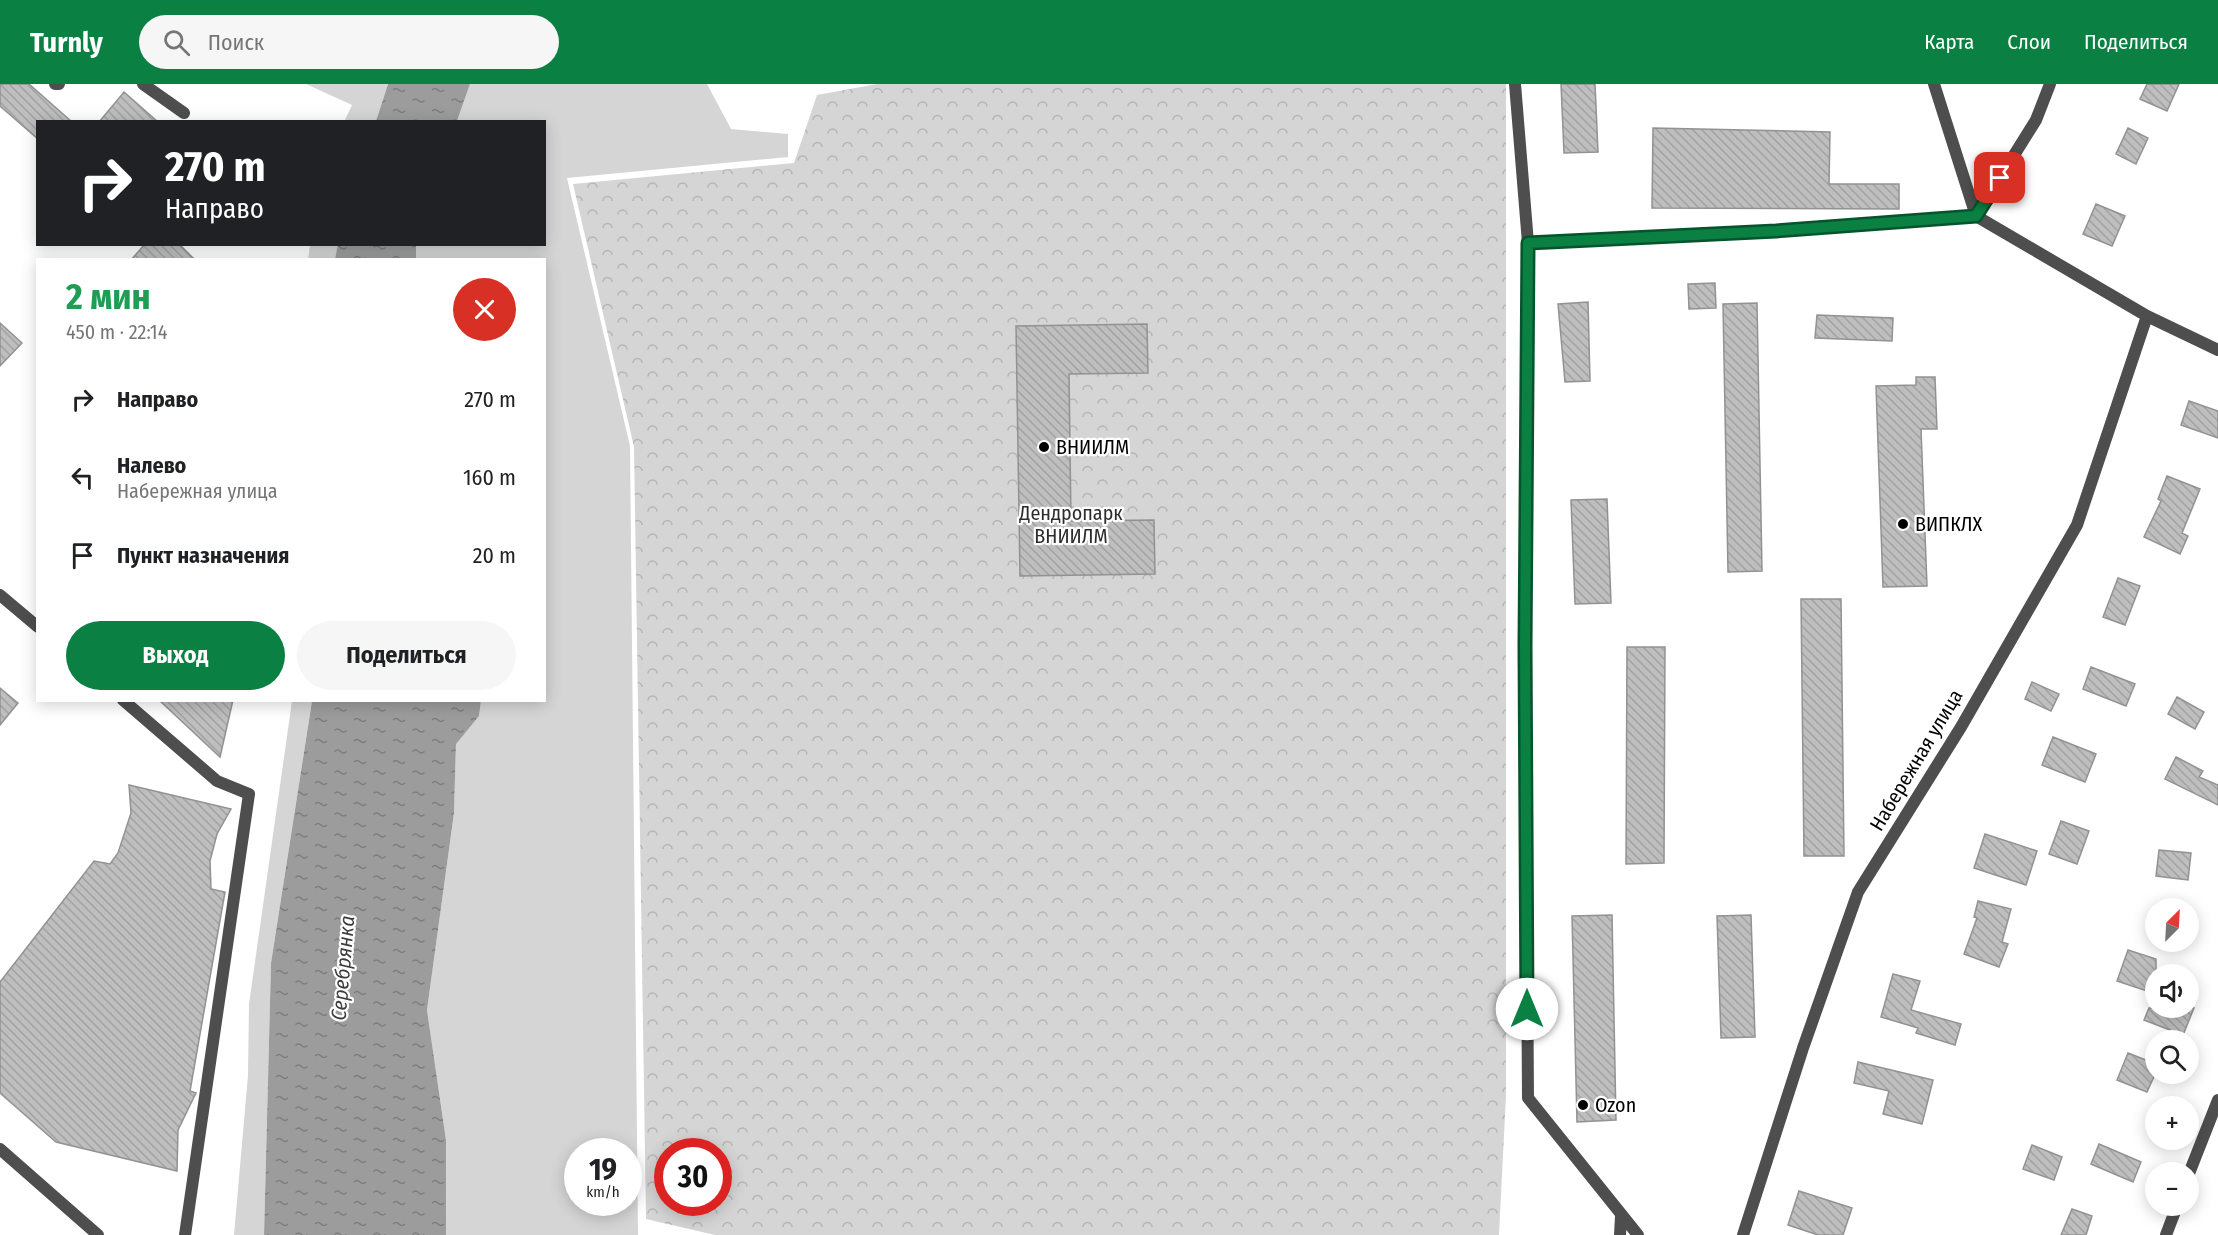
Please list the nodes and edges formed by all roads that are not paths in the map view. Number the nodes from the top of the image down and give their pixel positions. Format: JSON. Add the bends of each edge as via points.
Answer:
{"nodes":[{"id":1,"x":143,"y":84,"type":"edge"},
{"id":2,"x":1515,"y":84,"type":"edge"},
{"id":3,"x":1934,"y":84,"type":"edge"},
{"id":4,"x":2050,"y":84,"type":"edge"},
{"id":5,"x":184,"y":113,"type":"dead end"},
{"id":6,"x":1976,"y":216,"type":"junction"},
{"id":7,"x":1528,"y":243,"type":"junction"},
{"id":8,"x":2147,"y":316,"type":"junction"},
{"id":9,"x":2218,"y":350,"type":"edge"},
{"id":10,"x":0,"y":595,"type":"edge"},
{"id":11,"x":36,"y":625,"type":"edge"},
{"id":12,"x":125,"y":702,"type":"edge"},
{"id":13,"x":2218,"y":1100,"type":"edge"},
{"id":14,"x":0,"y":1149,"type":"edge"},
{"id":15,"x":2194,"y":1162,"type":"edge"},
{"id":16,"x":1621,"y":1216,"type":"junction"},
{"id":17,"x":2173,"y":1216,"type":"edge"},
{"id":18,"x":98,"y":1235,"type":"edge"},
{"id":19,"x":185,"y":1235,"type":"edge"},
{"id":20,"x":1620,"y":1235,"type":"edge"},
{"id":21,"x":1638,"y":1235,"type":"edge"},
{"id":22,"x":1743,"y":1235,"type":"edge"},
{"id":23,"x":2166,"y":1235,"type":"edge"}],
"edges":[{"from":1,"to":5,"type":"street"},
{"from":2,"to":7,"type":"street"},
{"from":3,"to":6,"type":"street"},
{"from":4,"to":6,"type":"street","via":[[2036,120]]},
{"from":6,"to":7,"type":"street"},
{"from":6,"to":8,"type":"street"},
{"from":7,"to":16,"type":"street","via":[[1528,1098]]},
{"from":8,"to":9,"type":"street"},
{"from":8,"to":22,"type":"street","name":"Набережная улица","via":[[2077,525],[1961,727],[1858,892]]},
{"from":10,"to":11,"type":"street"},
{"from":12,"to":19,"type":"street","via":[[217,781],[249,794]]},
{"from":13,"to":15,"type":"street"},
{"from":14,"to":18,"type":"street"},
{"from":16,"to":20,"type":"street"},
{"from":16,"to":21,"type":"street"},
{"from":17,"to":23,"type":"street"}]}
